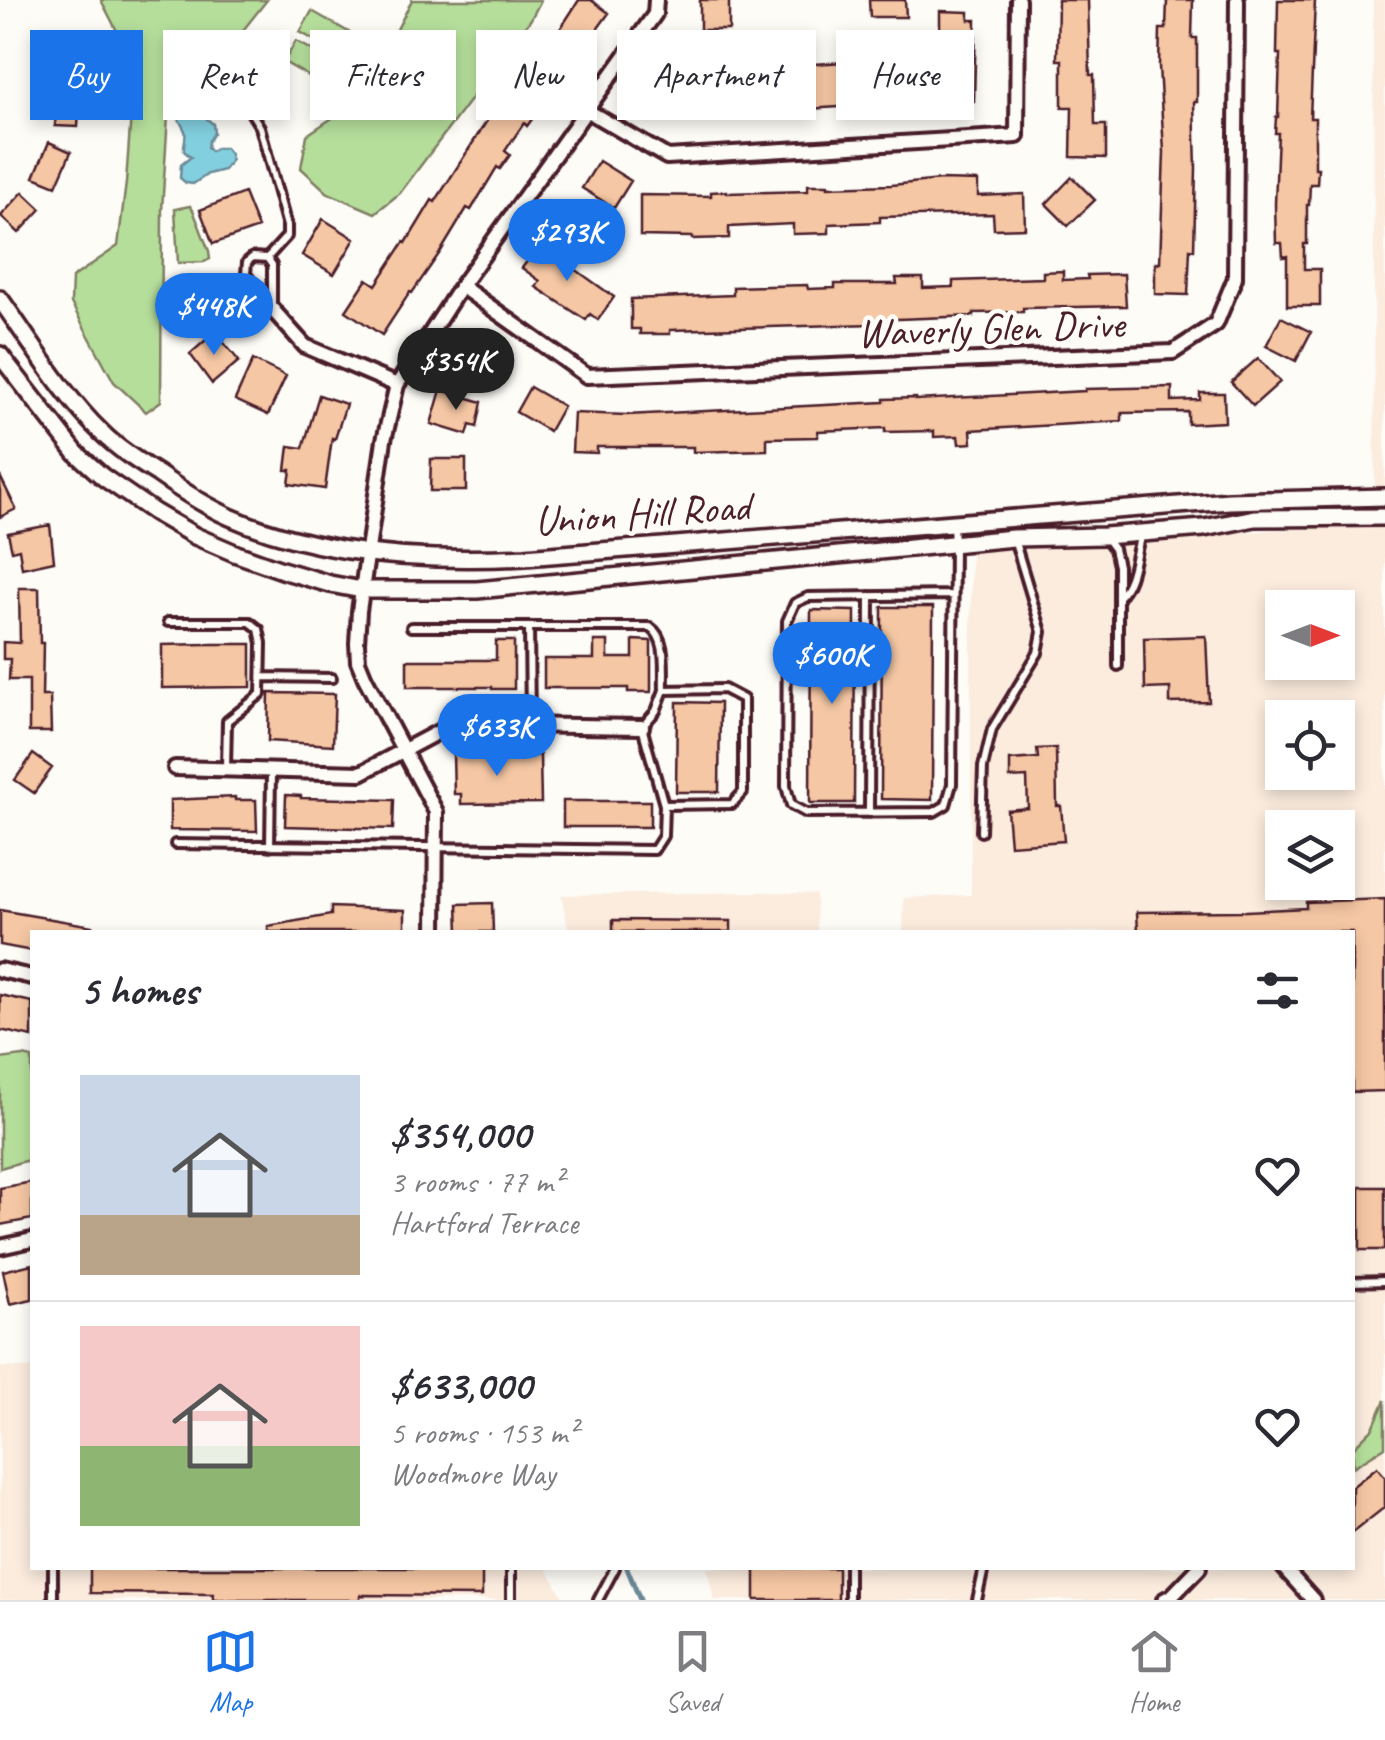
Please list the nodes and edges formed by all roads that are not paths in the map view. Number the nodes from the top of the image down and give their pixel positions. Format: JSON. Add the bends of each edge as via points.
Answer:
{"nodes":[{"id":1,"x":656,"y":0,"type":"edge"},
{"id":2,"x":1018,"y":0,"type":"edge"},
{"id":3,"x":1237,"y":0,"type":"edge"},
{"id":4,"x":597,"y":95,"type":"edge"},
{"id":5,"x":597,"y":116,"type":"edge"},
{"id":6,"x":255,"y":120,"type":"edge"},
{"id":7,"x":579,"y":120,"type":"edge"},
{"id":8,"x":267,"y":258,"type":"junction"},
{"id":9,"x":461,"y":286,"type":"junction"},
{"id":10,"x":0,"y":299,"type":"edge"},
{"id":11,"x":272,"y":309,"type":"junction"},
{"id":12,"x":0,"y":355,"type":"edge"},
{"id":13,"x":397,"y":385,"type":"junction"},
{"id":14,"x":1385,"y":497,"type":"edge"},
{"id":15,"x":1385,"y":518,"type":"edge"},
{"id":16,"x":953,"y":523,"type":"junction"},
{"id":17,"x":1141,"y":533,"type":"junction"},
{"id":18,"x":1104,"y":536,"type":"junction"},
{"id":19,"x":1013,"y":538,"type":"junction"},
{"id":20,"x":954,"y":544,"type":"junction"},
{"id":21,"x":367,"y":552,"type":"junction"},
{"id":22,"x":362,"y":590,"type":"junction"},
{"id":23,"x":953,"y":594,"type":"junction"},
{"id":24,"x":870,"y":596,"type":"junction"},
{"id":25,"x":1117,"y":597,"type":"junction"},
{"id":26,"x":168,"y":622,"type":"dead end"},
{"id":27,"x":411,"y":628,"type":"dead end"},
{"id":28,"x":529,"y":628,"type":"junction"},
{"id":29,"x":1118,"y":666,"type":"dead end"},
{"id":30,"x":262,"y":677,"type":"junction"},
{"id":31,"x":332,"y":678,"type":"dead end"},
{"id":32,"x":664,"y":690,"type":"junction"},
{"id":33,"x":530,"y":724,"type":"junction"},
{"id":34,"x":642,"y":726,"type":"junction"},
{"id":35,"x":402,"y":750,"type":"junction"},
{"id":36,"x":175,"y":768,"type":"dead end"},
{"id":37,"x":226,"y":769,"type":"junction"},
{"id":38,"x":271,"y":770,"type":"junction"},
{"id":39,"x":664,"y":805,"type":"junction"},
{"id":40,"x":869,"y":813,"type":"junction"},
{"id":41,"x":981,"y":832,"type":"dead end"},
{"id":42,"x":175,"y":844,"type":"dead end"},
{"id":43,"x":270,"y":846,"type":"junction"},
{"id":44,"x":435,"y":847,"type":"junction"},
{"id":45,"x":435,"y":930,"type":"edge"},
{"id":46,"x":0,"y":970,"type":"edge"},
{"id":47,"x":30,"y":977,"type":"edge"},
{"id":48,"x":30,"y":1240,"type":"edge"},
{"id":49,"x":0,"y":1247,"type":"edge"},
{"id":50,"x":1385,"y":1281,"type":"edge"},
{"id":51,"x":1355,"y":1282,"type":"edge"},
{"id":52,"x":53,"y":1570,"type":"edge"},
{"id":53,"x":512,"y":1570,"type":"edge"},
{"id":54,"x":614,"y":1570,"type":"edge"},
{"id":55,"x":849,"y":1570,"type":"edge"},
{"id":56,"x":984,"y":1570,"type":"edge"},
{"id":57,"x":1197,"y":1570,"type":"edge"},
{"id":58,"x":1286,"y":1570,"type":"edge"},
{"id":59,"x":53,"y":1600,"type":"edge"},
{"id":60,"x":511,"y":1600,"type":"edge"},
{"id":61,"x":598,"y":1600,"type":"edge"},
{"id":62,"x":849,"y":1600,"type":"edge"},
{"id":63,"x":977,"y":1600,"type":"edge"},
{"id":64,"x":1164,"y":1600,"type":"edge"},
{"id":65,"x":1313,"y":1600,"type":"edge"}],
"edges":[{"from":1,"to":4,"type":"street","via":[[655,14]]},
{"from":2,"to":5,"type":"street","via":[[1017,136],[667,157]]},
{"from":3,"to":9,"type":"street","name":"Waverly Glen Drive","via":[[1235,278],[1216,324],[1173,352],[587,376]]},
{"from":6,"to":8,"type":"lane","via":[[287,226],[287,236]]},
{"from":7,"to":9,"type":"street"},
{"from":8,"to":11,"type":"lane"},
{"from":8,"to":11,"type":"lane","via":[[246,262],[246,274]]},
{"from":9,"to":13,"type":"street"},
{"from":10,"to":21,"type":"street","name":"Union Hill Road","via":[[78,406],[130,456],[228,516]]},
{"from":11,"to":13,"type":"street","via":[[306,346]]},
{"from":12,"to":22,"type":"street","name":"Union Hill Road","via":[[76,453],[154,512],[237,554]]},
{"from":13,"to":21,"type":"street"},
{"from":14,"to":16,"type":"street","name":"Union Hill Road","via":[[1230,501]]},
{"from":15,"to":17,"type":"street","name":"Union Hill Road","via":[[1255,518]]},
{"from":16,"to":20,"type":"lane"},
{"from":16,"to":21,"type":"street","name":"Union Hill Road","via":[[476,560]]},
{"from":17,"to":18,"type":"street","name":"Union Hill Road"},
{"from":17,"to":25,"type":"lane","via":[[1130,578]]},
{"from":18,"to":19,"type":"street","name":"Union Hill Road"},
{"from":18,"to":25,"type":"lane","via":[[1118,566]]},
{"from":19,"to":20,"type":"street","name":"Union Hill Road"},
{"from":19,"to":41,"type":"lane","via":[[1042,632],[1038,653],[992,729]]},
{"from":20,"to":22,"type":"street","name":"Union Hill Road","via":[[476,590]]},
{"from":20,"to":23,"type":"lane"},
{"from":21,"to":22,"type":"street"},
{"from":22,"to":35,"type":"street","via":[[358,662]]},
{"from":23,"to":24,"type":"lane"},
{"from":23,"to":40,"type":"lane","via":[[952,784],[946,805],[934,812]]},
{"from":24,"to":40,"type":"lane"},
{"from":24,"to":40,"type":"lane","via":[[795,603],[788,621],[786,768],[791,805],[806,813]]},
{"from":25,"to":29,"type":"lane"},
{"from":26,"to":30,"type":"lane","via":[[250,622],[259,628]]},
{"from":27,"to":28,"type":"lane"},
{"from":28,"to":32,"type":"lane","via":[[650,627],[662,642]]},
{"from":28,"to":33,"type":"lane"},
{"from":30,"to":31,"type":"lane"},
{"from":30,"to":37,"type":"lane","via":[[261,694],[227,721]]},
{"from":32,"to":34,"type":"lane"},
{"from":32,"to":39,"type":"lane","via":[[724,689],[742,700],[743,718],[743,792],[732,804]]},
{"from":33,"to":34,"type":"street"},
{"from":33,"to":35,"type":"street","via":[[452,724]]},
{"from":34,"to":39,"type":"lane"},
{"from":35,"to":38,"type":"street","via":[[361,773]]},
{"from":35,"to":44,"type":"street","via":[[436,812]]},
{"from":36,"to":37,"type":"street"},
{"from":37,"to":38,"type":"street"},
{"from":38,"to":43,"type":"lane"},
{"from":39,"to":44,"type":"lane","via":[[663,836],[654,850]]},
{"from":42,"to":43,"type":"lane"},
{"from":43,"to":44,"type":"lane"},
{"from":44,"to":45,"type":"street"},
{"from":46,"to":47,"type":"street"},
{"from":48,"to":49,"type":"street"},
{"from":50,"to":51,"type":"lane"},
{"from":52,"to":59,"type":"lane"},
{"from":53,"to":60,"type":"lane"},
{"from":54,"to":61,"type":"lane"},
{"from":55,"to":62,"type":"lane"},
{"from":56,"to":63,"type":"lane"},
{"from":57,"to":64,"type":"street"},
{"from":58,"to":65,"type":"street"}]}
